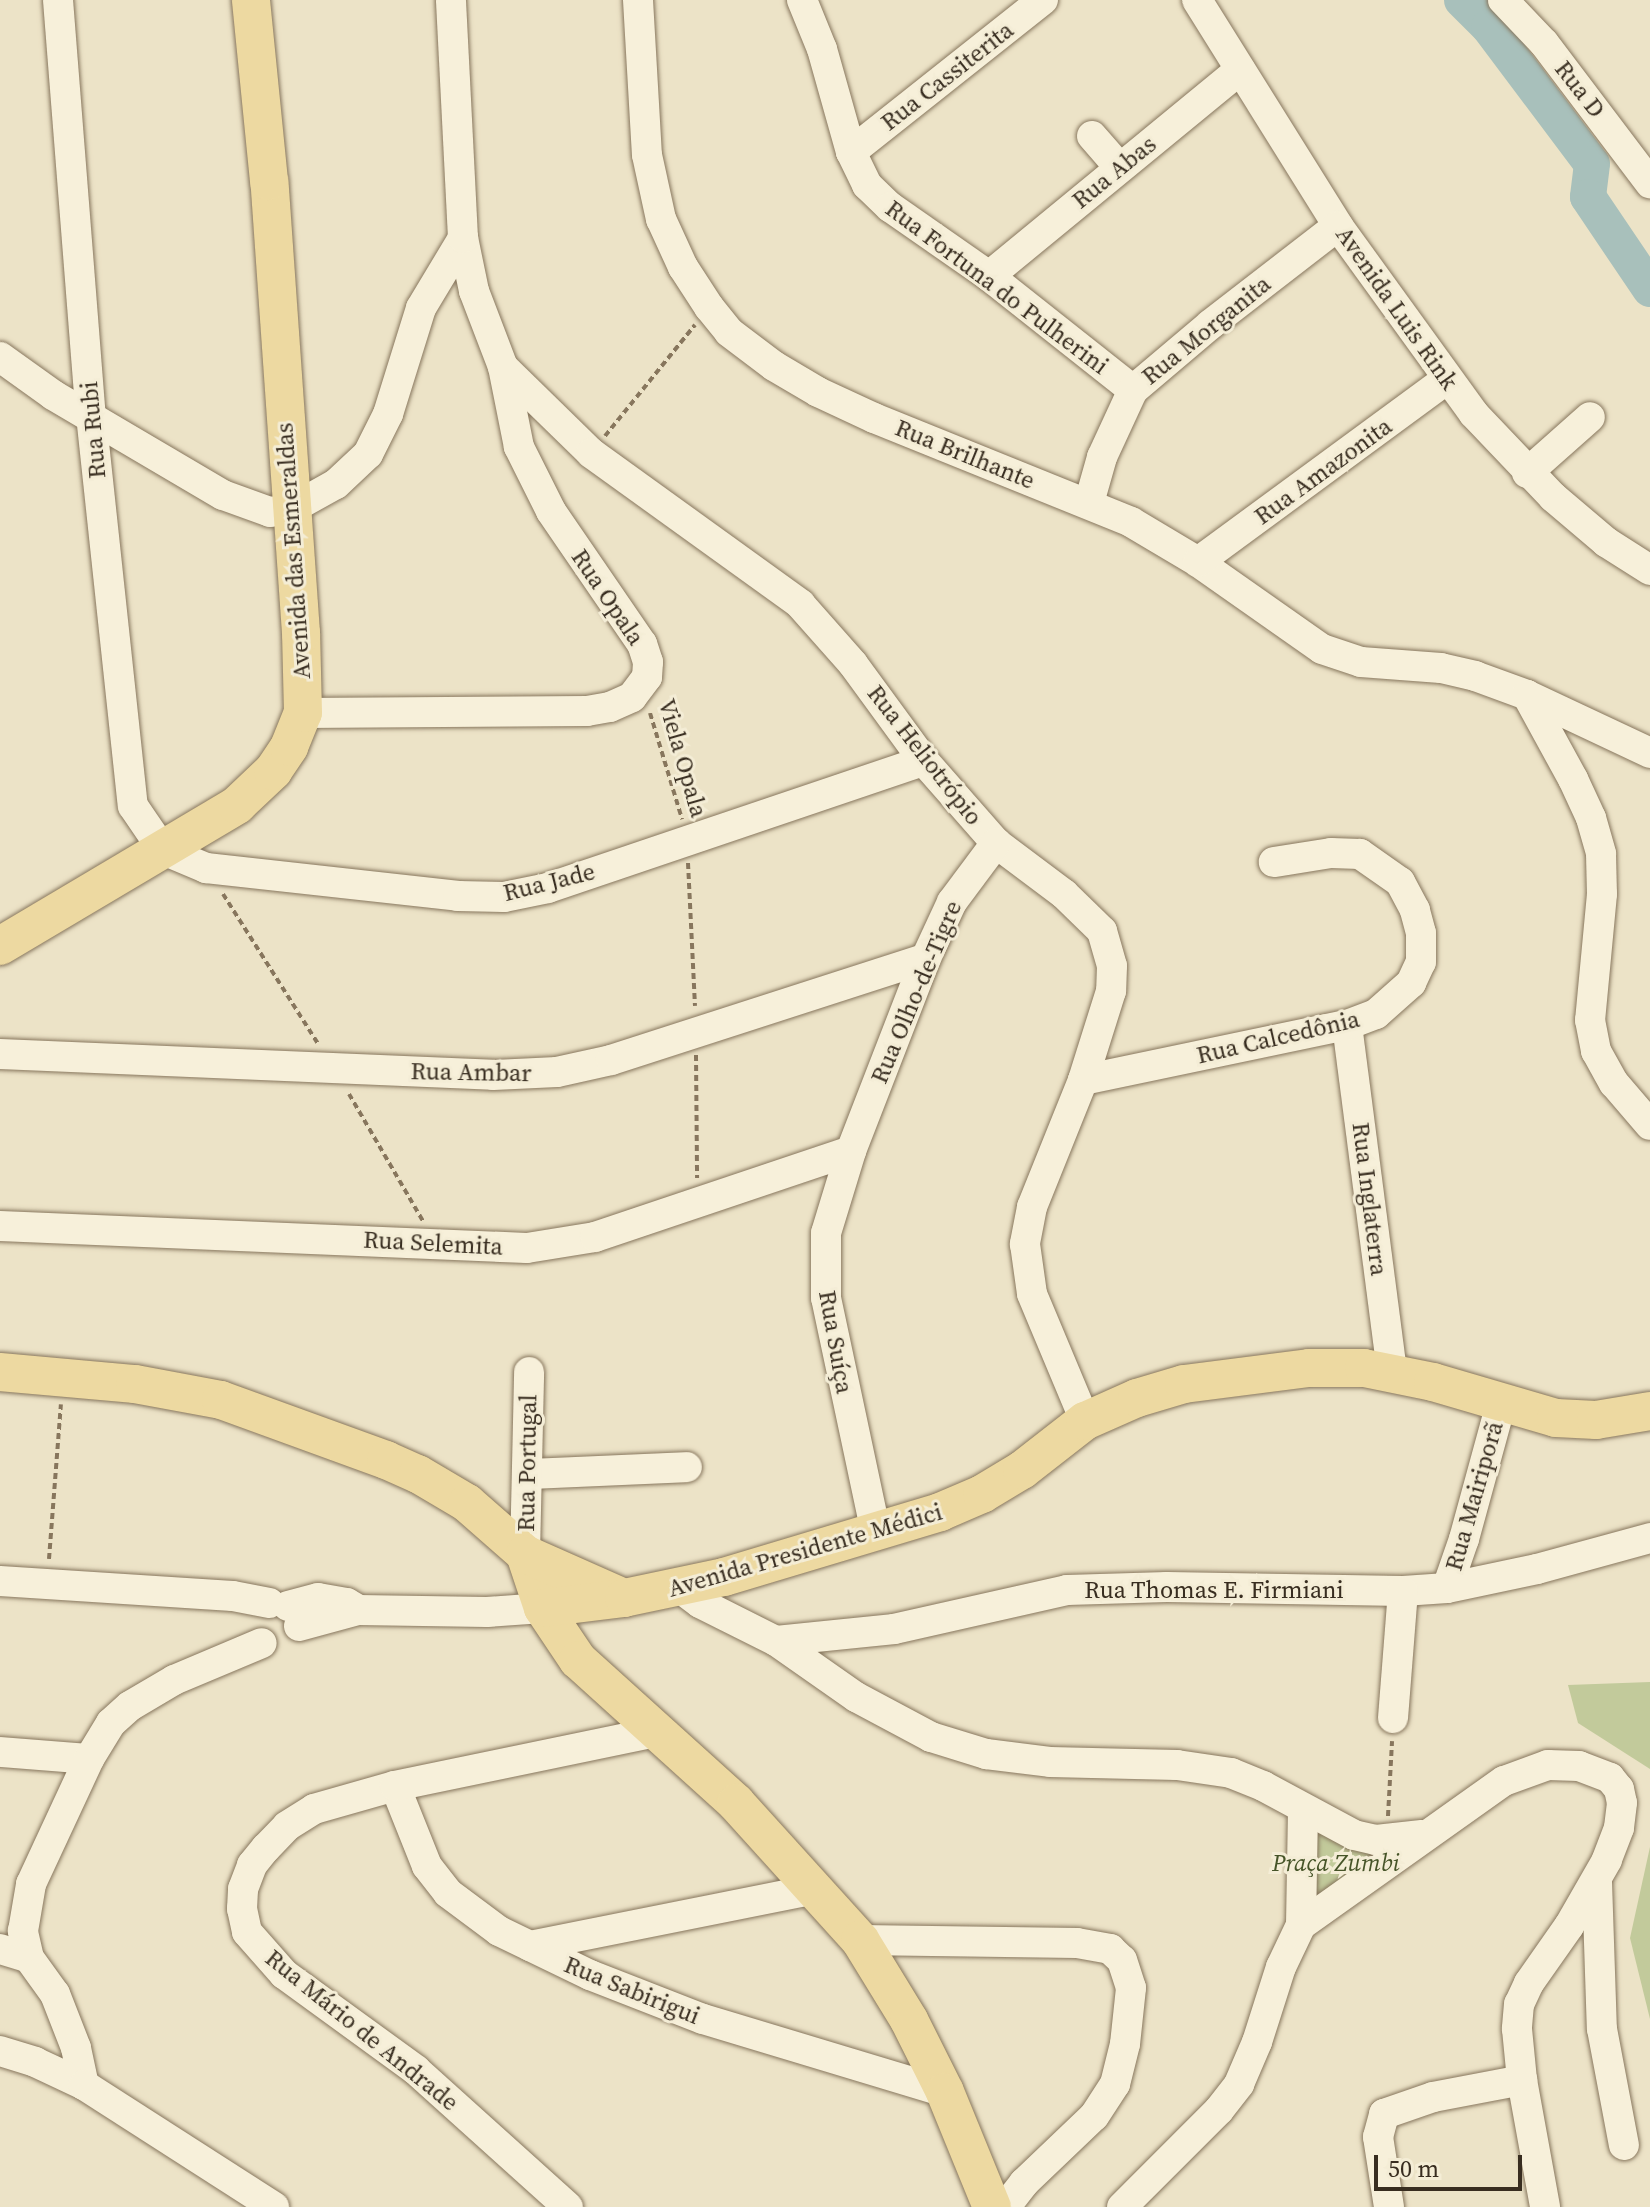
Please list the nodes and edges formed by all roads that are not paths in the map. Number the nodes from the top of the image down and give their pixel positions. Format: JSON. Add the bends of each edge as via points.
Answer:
{"nodes":[{"id":1,"x":58,"y":0,"type":"edge"},
{"id":2,"x":251,"y":0,"type":"edge"},
{"id":3,"x":451,"y":0,"type":"edge"},
{"id":4,"x":638,"y":0,"type":"edge"},
{"id":5,"x":802,"y":0,"type":"edge"},
{"id":6,"x":1043,"y":0,"type":"edge"},
{"id":7,"x":1197,"y":0,"type":"edge"},
{"id":8,"x":1503,"y":0,"type":"edge"},
{"id":9,"x":1240,"y":70,"type":"junction"},
{"id":10,"x":1092,"y":136,"type":"dead end"},
{"id":11,"x":851,"y":152,"type":"junction"},
{"id":12,"x":1119,"y":167,"type":"junction"},
{"id":13,"x":1650,"y":183,"type":"edge"},
{"id":14,"x":1338,"y":226,"type":"junction"},
{"id":15,"x":463,"y":238,"type":"junction"},
{"id":16,"x":989,"y":276,"type":"junction"},
{"id":17,"x":0,"y":357,"type":"edge"},
{"id":18,"x":503,"y":367,"type":"junction"},
{"id":19,"x":1447,"y":379,"type":"junction"},
{"id":20,"x":1133,"y":390,"type":"junction"},
{"id":21,"x":91,"y":415,"type":"junction"},
{"id":22,"x":1590,"y":417,"type":"dead end"},
{"id":23,"x":568,"y":431,"type":"junction"},
{"id":24,"x":528,"y":467,"type":"junction"},
{"id":25,"x":1527,"y":473,"type":"junction"},
{"id":26,"x":1089,"y":503,"type":"junction"},
{"id":27,"x":291,"y":509,"type":"junction"},
{"id":28,"x":1644,"y":558,"type":"edge"},
{"id":29,"x":1198,"y":562,"type":"junction"},
{"id":30,"x":1527,"y":695,"type":"junction"},
{"id":31,"x":303,"y":713,"type":"junction"},
{"id":32,"x":1650,"y":753,"type":"edge"},
{"id":33,"x":924,"y":761,"type":"junction"},
{"id":34,"x":996,"y":843,"type":"junction"},
{"id":35,"x":163,"y":850,"type":"junction"},
{"id":36,"x":1274,"y":862,"type":"dead end"},
{"id":37,"x":0,"y":946,"type":"edge"},
{"id":38,"x":926,"y":958,"type":"junction"},
{"id":39,"x":1347,"y":1025,"type":"junction"},
{"id":40,"x":0,"y":1054,"type":"edge"},
{"id":41,"x":1083,"y":1080,"type":"junction"},
{"id":42,"x":1650,"y":1125,"type":"edge"},
{"id":43,"x":851,"y":1151,"type":"junction"},
{"id":44,"x":0,"y":1226,"type":"edge"},
{"id":45,"x":0,"y":1372,"type":"edge"},
{"id":46,"x":529,"y":1372,"type":"dead end"},
{"id":47,"x":1392,"y":1373,"type":"junction"},
{"id":48,"x":0,"y":1384,"type":"edge"},
{"id":49,"x":1501,"y":1404,"type":"junction"},
{"id":50,"x":1650,"y":1411,"type":"edge"},
{"id":51,"x":1085,"y":1421,"type":"junction"},
{"id":52,"x":687,"y":1467,"type":"dead end"},
{"id":53,"x":528,"y":1474,"type":"junction"},
{"id":54,"x":876,"y":1533,"type":"junction"},
{"id":55,"x":1650,"y":1538,"type":"edge"},
{"id":56,"x":525,"y":1554,"type":"junction"},
{"id":57,"x":724,"y":1577,"type":"junction"},
{"id":58,"x":0,"y":1581,"type":"edge"},
{"id":59,"x":680,"y":1588,"type":"junction"},
{"id":60,"x":1447,"y":1588,"type":"junction"},
{"id":61,"x":1403,"y":1591,"type":"junction"},
{"id":62,"x":624,"y":1598,"type":"junction"},
{"id":63,"x":543,"y":1608,"type":"junction"},
{"id":64,"x":274,"y":1620,"type":"junction"},
{"id":65,"x":748,"y":1627,"type":"junction"},
{"id":66,"x":776,"y":1641,"type":"junction"},
{"id":67,"x":1393,"y":1718,"type":"road end"},
{"id":68,"x":655,"y":1732,"type":"junction"},
{"id":69,"x":0,"y":1752,"type":"edge"},
{"id":70,"x":89,"y":1759,"type":"junction"},
{"id":71,"x":395,"y":1786,"type":"junction"},
{"id":72,"x":1303,"y":1810,"type":"junction"},
{"id":73,"x":1428,"y":1834,"type":"junction"},
{"id":74,"x":1597,"y":1882,"type":"junction"},
{"id":75,"x":814,"y":1889,"type":"junction"},
{"id":76,"x":1301,"y":1925,"type":"junction"},
{"id":77,"x":860,"y":1940,"type":"junction"},
{"id":78,"x":530,"y":1946,"type":"junction"},
{"id":79,"x":14,"y":1954,"type":"edge"},
{"id":80,"x":0,"y":2051,"type":"edge"},
{"id":81,"x":1522,"y":2080,"type":"junction"},
{"id":82,"x":84,"y":2085,"type":"junction"},
{"id":83,"x":945,"y":2092,"type":"junction"},
{"id":84,"x":1624,"y":2145,"type":"dead end"},
{"id":85,"x":274,"y":2207,"type":"edge"},
{"id":86,"x":568,"y":2207,"type":"edge"},
{"id":87,"x":992,"y":2207,"type":"edge"},
{"id":88,"x":1005,"y":2207,"type":"edge"},
{"id":89,"x":1122,"y":2207,"type":"edge"},
{"id":90,"x":1389,"y":2207,"type":"edge"},
{"id":91,"x":1545,"y":2207,"type":"edge"}],
"edges":[{"from":1,"to":21,"type":"street","name":"Rua Rubi"},
{"from":2,"to":27,"type":"main road","name":"Avenida das Esmeraldas"},
{"from":3,"to":15,"type":"street"},
{"from":4,"to":26,"type":"street","name":"Rua Brilhante","via":[[653,188],[670,243],[729,332],[807,387]]},
{"from":5,"to":11,"type":"street","name":"Rua Fortuna do Pulherini","via":[[822,49]]},
{"from":6,"to":11,"type":"street","name":"Rua Cassiterita"},
{"from":7,"to":9,"type":"street","name":"Avenida Luis Rink"},
{"from":8,"to":13,"type":"street","name":"Rua D","via":[[1544,43]]},
{"from":9,"to":12,"type":"street","name":"Rua Abas"},
{"from":9,"to":14,"type":"street","name":"Avenida Luis Rink"},
{"from":10,"to":12,"type":"street"},
{"from":11,"to":16,"type":"street","name":"Rua Fortuna do Pulherini","via":[[878,198]]},
{"from":12,"to":16,"type":"street","name":"Rua Abas"},
{"from":14,"to":19,"type":"street","name":"Avenida Luis Rink"},
{"from":14,"to":20,"type":"street","name":"Rua Morganita"},
{"from":15,"to":18,"type":"street","via":[[474,291]]},
{"from":15,"to":27,"type":"street","via":[[421,308],[378,437],[353,471]]},
{"from":16,"to":20,"type":"street","name":"Rua Fortuna do Pulherini"},
{"from":17,"to":21,"type":"street","via":[[38,386]]},
{"from":18,"to":23,"type":"street","name":"Rua Heliotrópio"},
{"from":18,"to":24,"type":"street","name":"Rua Opala","via":[[510,412]]},
{"from":19,"to":25,"type":"street","name":"Avenida Luis Rink"},
{"from":19,"to":29,"type":"street","name":"Rua Amazonita"},
{"from":20,"to":26,"type":"street","name":"Rua Morganita","via":[[1106,445]]},
{"from":21,"to":27,"type":"street","via":[[223,495],[270,512]]},
{"from":21,"to":35,"type":"street","name":"Rua Rubi","via":[[133,806]]},
{"from":22,"to":25,"type":"street"},
{"from":23,"to":24,"type":"street"},
{"from":23,"to":33,"type":"street","name":"Rua Heliotrópio","via":[[800,604],[853,664]]},
{"from":24,"to":31,"type":"street","name":"Rua Opala","via":[[551,511],[642,644],[649,668],[643,686],[623,702],[587,711]]},
{"from":25,"to":28,"type":"street","name":"Avenida Luis Rink","via":[[1606,542]]},
{"from":26,"to":29,"type":"street","name":"Rua Brilhante"},
{"from":27,"to":31,"type":"main road","name":"Avenida das Esmeraldas"},
{"from":29,"to":30,"type":"street","name":"Rua Brilhante","via":[[1303,637],[1340,656],[1441,668]]},
{"from":30,"to":32,"type":"street","name":"Rua Brilhante"},
{"from":30,"to":42,"type":"street","via":[[1573,779],[1601,854],[1590,1020],[1596,1051],[1614,1083]]},
{"from":31,"to":35,"type":"main road","name":"Avenida das Esmeraldas","via":[[289,747],[257,788]]},
{"from":33,"to":34,"type":"street","name":"Rua Heliotrópio"},
{"from":33,"to":35,"type":"street","name":"Rua Jade","via":[[548,888],[504,897],[206,868]]},
{"from":34,"to":38,"type":"street","name":"Rua Olho-de-Tigre","via":[[952,902]]},
{"from":34,"to":41,"type":"street","name":"Rua Heliotrópio","via":[[1086,912],[1108,945],[1111,991]]},
{"from":35,"to":37,"type":"main road","name":"Avenida das Esmeraldas"},
{"from":36,"to":39,"type":"street","name":"Rua Calcedônia","via":[[1360,854],[1400,882],[1415,910],[1421,962],[1411,983],[1376,1014]]},
{"from":38,"to":40,"type":"street","name":"Rua Ambar","via":[[625,1056],[557,1072],[493,1075]]},
{"from":38,"to":43,"type":"street","name":"Rua Olho-de-Tigre"},
{"from":39,"to":41,"type":"street","name":"Rua Calcedônia"},
{"from":39,"to":47,"type":"street","name":"Rua Inglaterra"},
{"from":41,"to":51,"type":"street","name":"Rua Heliotrópio","via":[[1032,1207],[1025,1244],[1032,1294]]},
{"from":43,"to":44,"type":"street","name":"Rua Selemita","via":[[562,1245],[527,1248]]},
{"from":43,"to":54,"type":"street","name":"Rua Suíça","via":[[826,1233],[826,1298]]},
{"from":45,"to":56,"type":"main road","via":[[164,1389],[259,1411],[418,1474],[467,1503]]},
{"from":46,"to":53,"type":"street","name":"Rua Portugal"},
{"from":47,"to":49,"type":"main road","name":"Avenida Presidente Médici"},
{"from":47,"to":51,"type":"main road","name":"Avenida Presidente Médici","via":[[1309,1368],[1184,1384]]},
{"from":48,"to":63,"type":"main road","via":[[176,1401],[293,1438],[407,1489],[460,1526]]},
{"from":49,"to":50,"type":"main road","name":"Avenida Presidente Médici","via":[[1556,1418],[1596,1420]]},
{"from":49,"to":60,"type":"street","name":"Rua Mairiporã"},
{"from":51,"to":54,"type":"main road","name":"Avenida Presidente Médici","via":[[982,1494]]},
{"from":52,"to":53,"type":"street"},
{"from":53,"to":56,"type":"street","name":"Rua Portugal"},
{"from":54,"to":57,"type":"main road","name":"Avenida Presidente Médici"},
{"from":55,"to":60,"type":"street","name":"Rua Thomas E. Firmiani"},
{"from":56,"to":62,"type":"main road"},
{"from":56,"to":63,"type":"main road"},
{"from":57,"to":59,"type":"main road","name":"Avenida Presidente Médici"},
{"from":57,"to":65,"type":"street"},
{"from":58,"to":64,"type":"street","via":[[203,1596]]},
{"from":59,"to":62,"type":"main road","name":"Avenida Presidente Médici"},
{"from":59,"to":65,"type":"street"},
{"from":60,"to":61,"type":"street","name":"Rua Thomas E. Firmiani"},
{"from":61,"to":66,"type":"street","name":"Rua Thomas E. Firmiani","via":[[1067,1590],[894,1629]]},
{"from":61,"to":67,"type":"street"},
{"from":62,"to":63,"type":"main road","name":"Avenida Presidente Médici"},
{"from":63,"to":64,"type":"street","via":[[358,1610]]},
{"from":63,"to":68,"type":"main road","via":[[578,1660]]},
{"from":64,"to":70,"type":"street","via":[[147,1695],[111,1723]]},
{"from":65,"to":66,"type":"street"},
{"from":66,"to":72,"type":"street","via":[[856,1697],[931,1737],[1024,1759],[1177,1765],[1231,1773]]},
{"from":68,"to":71,"type":"street","name":"Rua Mário de Andrade"},
{"from":68,"to":75,"type":"main road","via":[[736,1803]]},
{"from":69,"to":70,"type":"street"},
{"from":70,"to":79,"type":"street","via":[[31,1884]]},
{"from":71,"to":78,"type":"street","name":"Rua Sabirigui","via":[[427,1866],[448,1893],[471,1914]]},
{"from":71,"to":86,"type":"street","name":"Rua Mário de Andrade","via":[[314,1809],[287,1826],[252,1865],[243,1889],[247,1932],[284,1974],[416,2070]]},
{"from":72,"to":73,"type":"street","via":[[1354,1835],[1387,1840]]},
{"from":72,"to":76,"type":"street"},
{"from":73,"to":74,"type":"street","via":[[1481,1795],[1526,1772],[1548,1765],[1596,1769],[1619,1789],[1622,1803],[1619,1828]]},
{"from":73,"to":76,"type":"street"},
{"from":74,"to":81,"type":"street","via":[[1519,2004]]},
{"from":74,"to":84,"type":"street","via":[[1602,2029]]},
{"from":75,"to":77,"type":"main road"},
{"from":75,"to":78,"type":"street"},
{"from":76,"to":89,"type":"street","via":[[1239,2084]]},
{"from":77,"to":83,"type":"main road"},
{"from":77,"to":88,"type":"street","via":[[1077,1943],[1110,1949],[1122,1960],[1131,1988],[1115,2084],[1094,2116]]},
{"from":78,"to":83,"type":"street","name":"Rua Sabirigui","via":[[703,2019]]},
{"from":79,"to":82,"type":"street","via":[[49,1983],[65,2016]]},
{"from":80,"to":82,"type":"street"},
{"from":81,"to":90,"type":"street","via":[[1419,2100],[1384,2114],[1378,2137]]},
{"from":81,"to":91,"type":"street"},
{"from":82,"to":85,"type":"street"},
{"from":83,"to":87,"type":"main road"}]}
